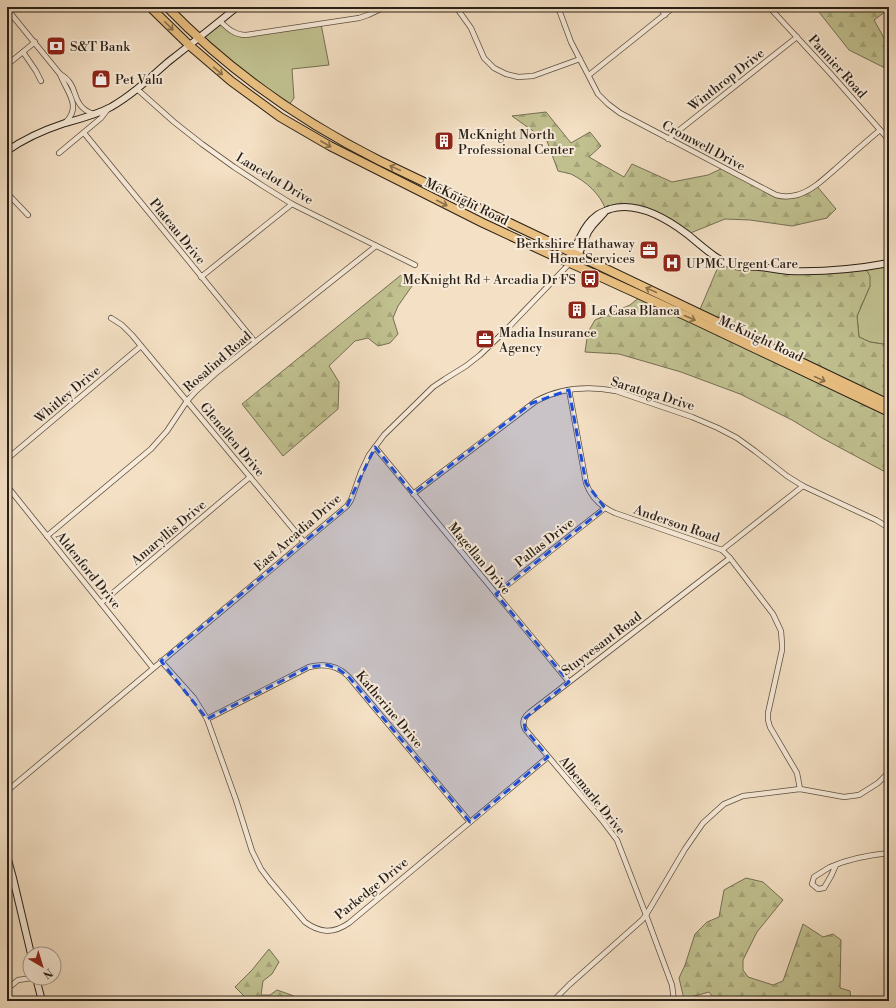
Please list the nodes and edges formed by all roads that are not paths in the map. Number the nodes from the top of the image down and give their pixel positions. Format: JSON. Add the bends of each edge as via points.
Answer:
{"nodes":[{"id":1,"x":150,"y":7,"type":"edge"},
{"id":2,"x":167,"y":7,"type":"edge"},
{"id":3,"x":237,"y":7,"type":"edge"},
{"id":4,"x":385,"y":7,"type":"edge"},
{"id":5,"x":456,"y":7,"type":"edge"},
{"id":6,"x":558,"y":7,"type":"edge"},
{"id":7,"x":660,"y":7,"type":"edge"},
{"id":8,"x":674,"y":7,"type":"edge"},
{"id":9,"x":769,"y":7,"type":"edge"},
{"id":10,"x":7,"y":9,"type":"edge"},
{"id":11,"x":665,"y":14,"type":"junction"},
{"id":12,"x":220,"y":21,"type":"junction"},
{"id":13,"x":797,"y":37,"type":"junction"},
{"id":14,"x":199,"y":38,"type":"junction"},
{"id":15,"x":35,"y":42,"type":"junction"},
{"id":16,"x":189,"y":45,"type":"junction"},
{"id":17,"x":23,"y":52,"type":"junction"},
{"id":18,"x":580,"y":59,"type":"junction"},
{"id":19,"x":7,"y":65,"type":"edge"},
{"id":20,"x":60,"y":74,"type":"junction"},
{"id":21,"x":589,"y":75,"type":"junction"},
{"id":22,"x":41,"y":81,"type":"dead end"},
{"id":23,"x":137,"y":89,"type":"junction"},
{"id":24,"x":110,"y":108,"type":"junction"},
{"id":25,"x":95,"y":114,"type":"junction"},
{"id":26,"x":64,"y":124,"type":"junction"},
{"id":27,"x":880,"y":130,"type":"junction"},
{"id":28,"x":84,"y":132,"type":"junction"},
{"id":29,"x":668,"y":139,"type":"junction"},
{"id":30,"x":889,"y":140,"type":"edge"},
{"id":31,"x":7,"y":151,"type":"edge"},
{"id":32,"x":59,"y":153,"type":"dead end"},
{"id":33,"x":7,"y":193,"type":"edge"},
{"id":34,"x":292,"y":204,"type":"junction"},
{"id":35,"x":28,"y":216,"type":"dead end"},
{"id":36,"x":376,"y":246,"type":"junction"},
{"id":37,"x":576,"y":255,"type":"junction"},
{"id":38,"x":570,"y":263,"type":"junction"},
{"id":39,"x":889,"y":263,"type":"edge"},
{"id":40,"x":415,"y":265,"type":"dead end"},
{"id":41,"x":202,"y":277,"type":"junction"},
{"id":42,"x":111,"y":318,"type":"dead end"},
{"id":43,"x":255,"y":342,"type":"junction"},
{"id":44,"x":141,"y":346,"type":"junction"},
{"id":45,"x":569,"y":390,"type":"junction"},
{"id":46,"x":187,"y":401,"type":"junction"},
{"id":47,"x":889,"y":404,"type":"edge"},
{"id":48,"x":889,"y":412,"type":"edge"},
{"id":49,"x":374,"y":447,"type":"junction"},
{"id":50,"x":7,"y":459,"type":"edge"},
{"id":51,"x":250,"y":477,"type":"junction"},
{"id":52,"x":7,"y":486,"type":"edge"},
{"id":53,"x":802,"y":486,"type":"junction"},
{"id":54,"x":413,"y":494,"type":"junction"},
{"id":55,"x":606,"y":508,"type":"junction"},
{"id":56,"x":889,"y":528,"type":"edge"},
{"id":57,"x":47,"y":536,"type":"junction"},
{"id":58,"x":304,"y":542,"type":"junction"},
{"id":59,"x":722,"y":550,"type":"junction"},
{"id":60,"x":730,"y":558,"type":"junction"},
{"id":61,"x":496,"y":594,"type":"junction"},
{"id":62,"x":101,"y":603,"type":"junction"},
{"id":63,"x":161,"y":661,"type":"junction"},
{"id":64,"x":153,"y":668,"type":"junction"},
{"id":65,"x":569,"y":682,"type":"junction"},
{"id":66,"x":207,"y":719,"type":"junction"},
{"id":67,"x":548,"y":757,"type":"junction"},
{"id":68,"x":889,"y":772,"type":"edge"},
{"id":69,"x":800,"y":789,"type":"junction"},
{"id":70,"x":7,"y":791,"type":"edge"},
{"id":71,"x":470,"y":822,"type":"junction"},
{"id":72,"x":889,"y":853,"type":"edge"},
{"id":73,"x":7,"y":856,"type":"edge"},
{"id":74,"x":836,"y":865,"type":"junction"},
{"id":75,"x":646,"y":915,"type":"junction"},
{"id":76,"x":29,"y":946,"type":"edge"},
{"id":77,"x":22,"y":979,"type":"edge"},
{"id":78,"x":7,"y":986,"type":"edge"},
{"id":79,"x":38,"y":986,"type":"edge"},
{"id":80,"x":42,"y":1001,"type":"edge"},
{"id":81,"x":554,"y":1001,"type":"edge"},
{"id":82,"x":674,"y":1001,"type":"edge"}],
"edges":[{"from":1,"to":16,"type":"highway","name":"McKnight Road","one_way":true},
{"from":2,"to":14,"type":"highway","name":"McKnight Road"},
{"from":3,"to":12,"type":"street"},
{"from":4,"to":12,"type":"street","via":[[359,18],[246,34],[232,32]]},
{"from":5,"to":18,"type":"street","via":[[471,28],[484,58],[494,68],[506,74],[518,77],[533,76]]},
{"from":6,"to":18,"type":"street","name":"Cromwell Drive"},
{"from":7,"to":11,"type":"street"},
{"from":8,"to":11,"type":"street"},
{"from":9,"to":13,"type":"street","name":"Pannier Road"},
{"from":10,"to":15,"type":"street"},
{"from":11,"to":21,"type":"street"},
{"from":12,"to":14,"type":"street"},
{"from":13,"to":27,"type":"street","name":"Pannier Road"},
{"from":13,"to":29,"type":"street","name":"Winthrop Drive"},
{"from":14,"to":16,"type":"street"},
{"from":37,"to":14,"type":"highway","name":"McKnight Road","one_way":true,"via":[[339,140],[270,96]]},
{"from":15,"to":17,"type":"street"},
{"from":15,"to":20,"type":"street"},
{"from":16,"to":23,"type":"street"},
{"from":16,"to":38,"type":"highway","name":"McKnight Road","one_way":true,"via":[[253,98],[316,138],[452,208]]},
{"from":17,"to":19,"type":"street"},
{"from":17,"to":22,"type":"street"},
{"from":18,"to":21,"type":"street","name":"Cromwell Drive"},
{"from":20,"to":25,"type":"street","via":[[71,83],[81,107]]},
{"from":20,"to":26,"type":"street","via":[[71,95],[73,107],[70,117]]},
{"from":21,"to":29,"type":"street","name":"Cromwell Drive","via":[[598,94],[608,104]]},
{"from":23,"to":24,"type":"street"},
{"from":23,"to":34,"type":"street","name":"Lancelot Drive","via":[[208,148]]},
{"from":24,"to":25,"type":"street"},
{"from":24,"to":28,"type":"street"},
{"from":25,"to":26,"type":"street"},
{"from":26,"to":31,"type":"street","via":[[27,138]]},
{"from":27,"to":29,"type":"street","name":"Cromwell Drive","via":[[811,188],[797,195],[783,197]]},
{"from":27,"to":30,"type":"street","name":"Pannier Road"},
{"from":28,"to":32,"type":"street"},
{"from":28,"to":41,"type":"street","name":"Plateau Drive"},
{"from":33,"to":35,"type":"street"},
{"from":34,"to":36,"type":"street","name":"Lancelot Drive"},
{"from":34,"to":41,"type":"street"},
{"from":36,"to":40,"type":"street","name":"Lancelot Drive"},
{"from":36,"to":43,"type":"street","name":"Rosalind Road"},
{"from":37,"to":38,"type":"street"},
{"from":37,"to":39,"type":"street","via":[[591,228],[606,210],[626,207],[652,212],[666,219],[721,260],[734,266],[822,271]]},
{"from":47,"to":37,"type":"highway","name":"McKnight Road","one_way":true},
{"from":38,"to":48,"type":"highway","name":"McKnight Road","one_way":true},
{"from":38,"to":49,"type":"street","name":"East Arcadia Drive","via":[[480,356],[427,393]]},
{"from":41,"to":43,"type":"street","name":"Plateau Drive"},
{"from":42,"to":44,"type":"street","name":"Glenellen Drive","via":[[122,324]]},
{"from":43,"to":46,"type":"street","name":"Rosalind Road","via":[[215,374]]},
{"from":44,"to":46,"type":"street","name":"Glenellen Drive"},
{"from":44,"to":50,"type":"street","name":"Whitley Drive"},
{"from":45,"to":53,"type":"street","name":"Saratoga Drive","via":[[590,388],[616,391],[710,424],[746,444]]},
{"from":45,"to":54,"type":"street","name":"Saratoga Drive","via":[[554,393],[532,403]]},
{"from":45,"to":55,"type":"street","name":"Anderson Road","via":[[586,483],[594,498]]},
{"from":46,"to":51,"type":"street","name":"Glenellen Drive"},
{"from":46,"to":57,"type":"street","name":"Rosalind Road","via":[[151,449]]},
{"from":49,"to":54,"type":"street","name":"Magellan Drive"},
{"from":49,"to":58,"type":"street","name":"East Arcadia Drive","via":[[347,506]]},
{"from":51,"to":58,"type":"street","name":"Glenellen Drive"},
{"from":51,"to":62,"type":"street","name":"Amaryllis Drive"},
{"from":52,"to":57,"type":"street","name":"Aldenford Drive"},
{"from":53,"to":56,"type":"street","name":"Saratoga Drive"},
{"from":53,"to":59,"type":"street"},
{"from":54,"to":61,"type":"street","name":"Magellan Drive"},
{"from":55,"to":59,"type":"street","name":"Anderson Road"},
{"from":55,"to":61,"type":"street","name":"Pallas Drive"},
{"from":57,"to":62,"type":"street","name":"Aldenford Drive"},
{"from":58,"to":63,"type":"street","name":"East Arcadia Drive"},
{"from":59,"to":60,"type":"street","name":"Anderson Road"},
{"from":60,"to":65,"type":"street","name":"Stuyvesant Road"},
{"from":60,"to":69,"type":"street","name":"Anderson Road","via":[[773,614],[780,631],[782,657],[768,720],[797,773]]},
{"from":61,"to":65,"type":"street","name":"Magellan Drive"},
{"from":62,"to":64,"type":"street","name":"Aldenford Drive"},
{"from":63,"to":64,"type":"street","name":"East Arcadia Drive"},
{"from":63,"to":66,"type":"street","name":"Parkedge Drive","via":[[194,698]]},
{"from":64,"to":70,"type":"street","name":"East Arcadia Drive"},
{"from":65,"to":67,"type":"street","name":"Stuyvesant Road","via":[[524,719],[525,730]]},
{"from":66,"to":71,"type":"street","name":"Katherine Drive","via":[[309,667],[333,666],[348,676]]},
{"from":66,"to":71,"type":"street","name":"Parkedge Drive","via":[[256,860],[270,881],[312,926],[333,931],[345,926]]},
{"from":67,"to":71,"type":"street","name":"Parkedge Drive"},
{"from":67,"to":75,"type":"street","name":"Albemarle Drive","via":[[617,840]]},
{"from":68,"to":69,"type":"street","via":[[878,783],[859,795],[844,797]]},
{"from":69,"to":75,"type":"street","via":[[743,796],[724,804],[703,823]]},
{"from":72,"to":74,"type":"street","via":[[870,855]]},
{"from":73,"to":76,"type":"street"},
{"from":74,"to":74,"type":"street","via":[[814,877],[812,884],[818,889],[824,888]]},
{"from":75,"to":81,"type":"street"},
{"from":75,"to":82,"type":"street","name":"Albemarle Drive","via":[[672,985]]},
{"from":77,"to":78,"type":"street"},
{"from":79,"to":80,"type":"street"}]}
